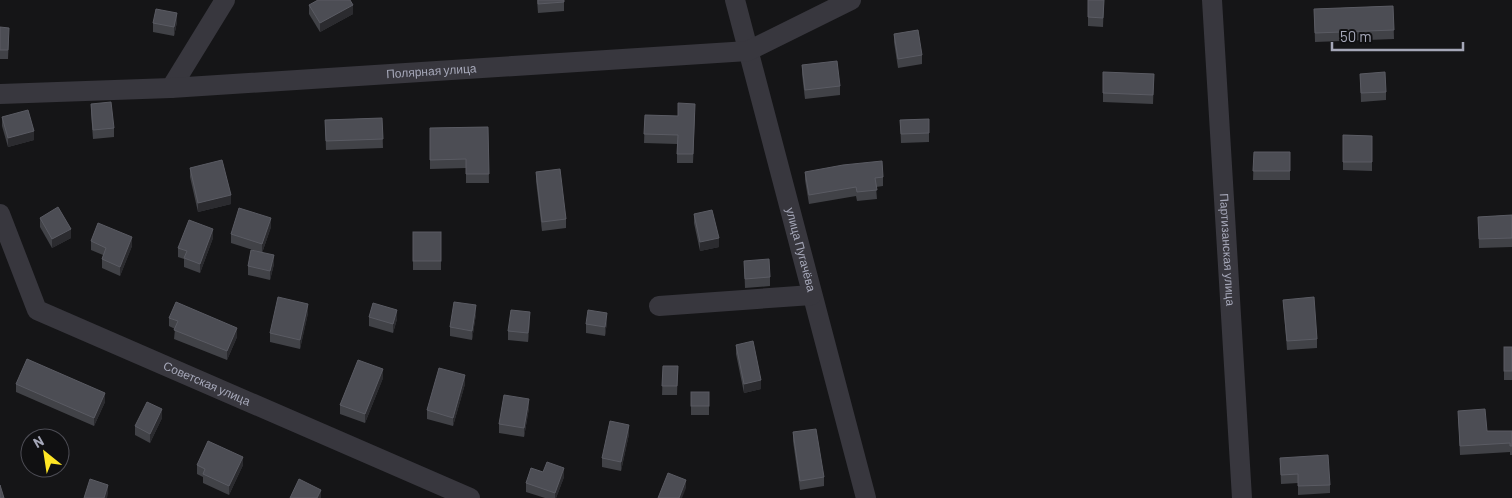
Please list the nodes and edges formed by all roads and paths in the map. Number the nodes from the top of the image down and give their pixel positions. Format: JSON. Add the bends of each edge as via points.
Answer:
{"nodes":[{"id":1,"x":225,"y":0,"type":"edge"},
{"id":2,"x":735,"y":0,"type":"edge"},
{"id":3,"x":851,"y":0,"type":"edge"},
{"id":4,"x":1212,"y":0,"type":"edge"},
{"id":5,"x":748,"y":51,"type":"junction"},
{"id":6,"x":171,"y":88,"type":"junction"},
{"id":7,"x":0,"y":94,"type":"edge"},
{"id":8,"x":0,"y":214,"type":"edge"},
{"id":9,"x":812,"y":295,"type":"junction"},
{"id":10,"x":659,"y":306,"type":"dead end"},
{"id":11,"x":470,"y":498,"type":"edge"},
{"id":12,"x":866,"y":498,"type":"edge"},
{"id":13,"x":1242,"y":498,"type":"edge"}],
"edges":[{"from":1,"to":6,"type":"street"},
{"from":2,"to":5,"type":"street","name":"улица Пугачёва"},
{"from":3,"to":5,"type":"street","name":"Полярная улица"},
{"from":4,"to":13,"type":"street","name":"Партизанская улица"},
{"from":5,"to":6,"type":"street","name":"Полярная улица"},
{"from":5,"to":9,"type":"street","name":"улица Пугачёва"},
{"from":6,"to":7,"type":"street","name":"Полярная улица"},
{"from":8,"to":11,"type":"street","name":"Советская улица","via":[[37,310]]},
{"from":9,"to":10,"type":"street"},
{"from":9,"to":12,"type":"street","name":"улица Пугачёва"}]}
